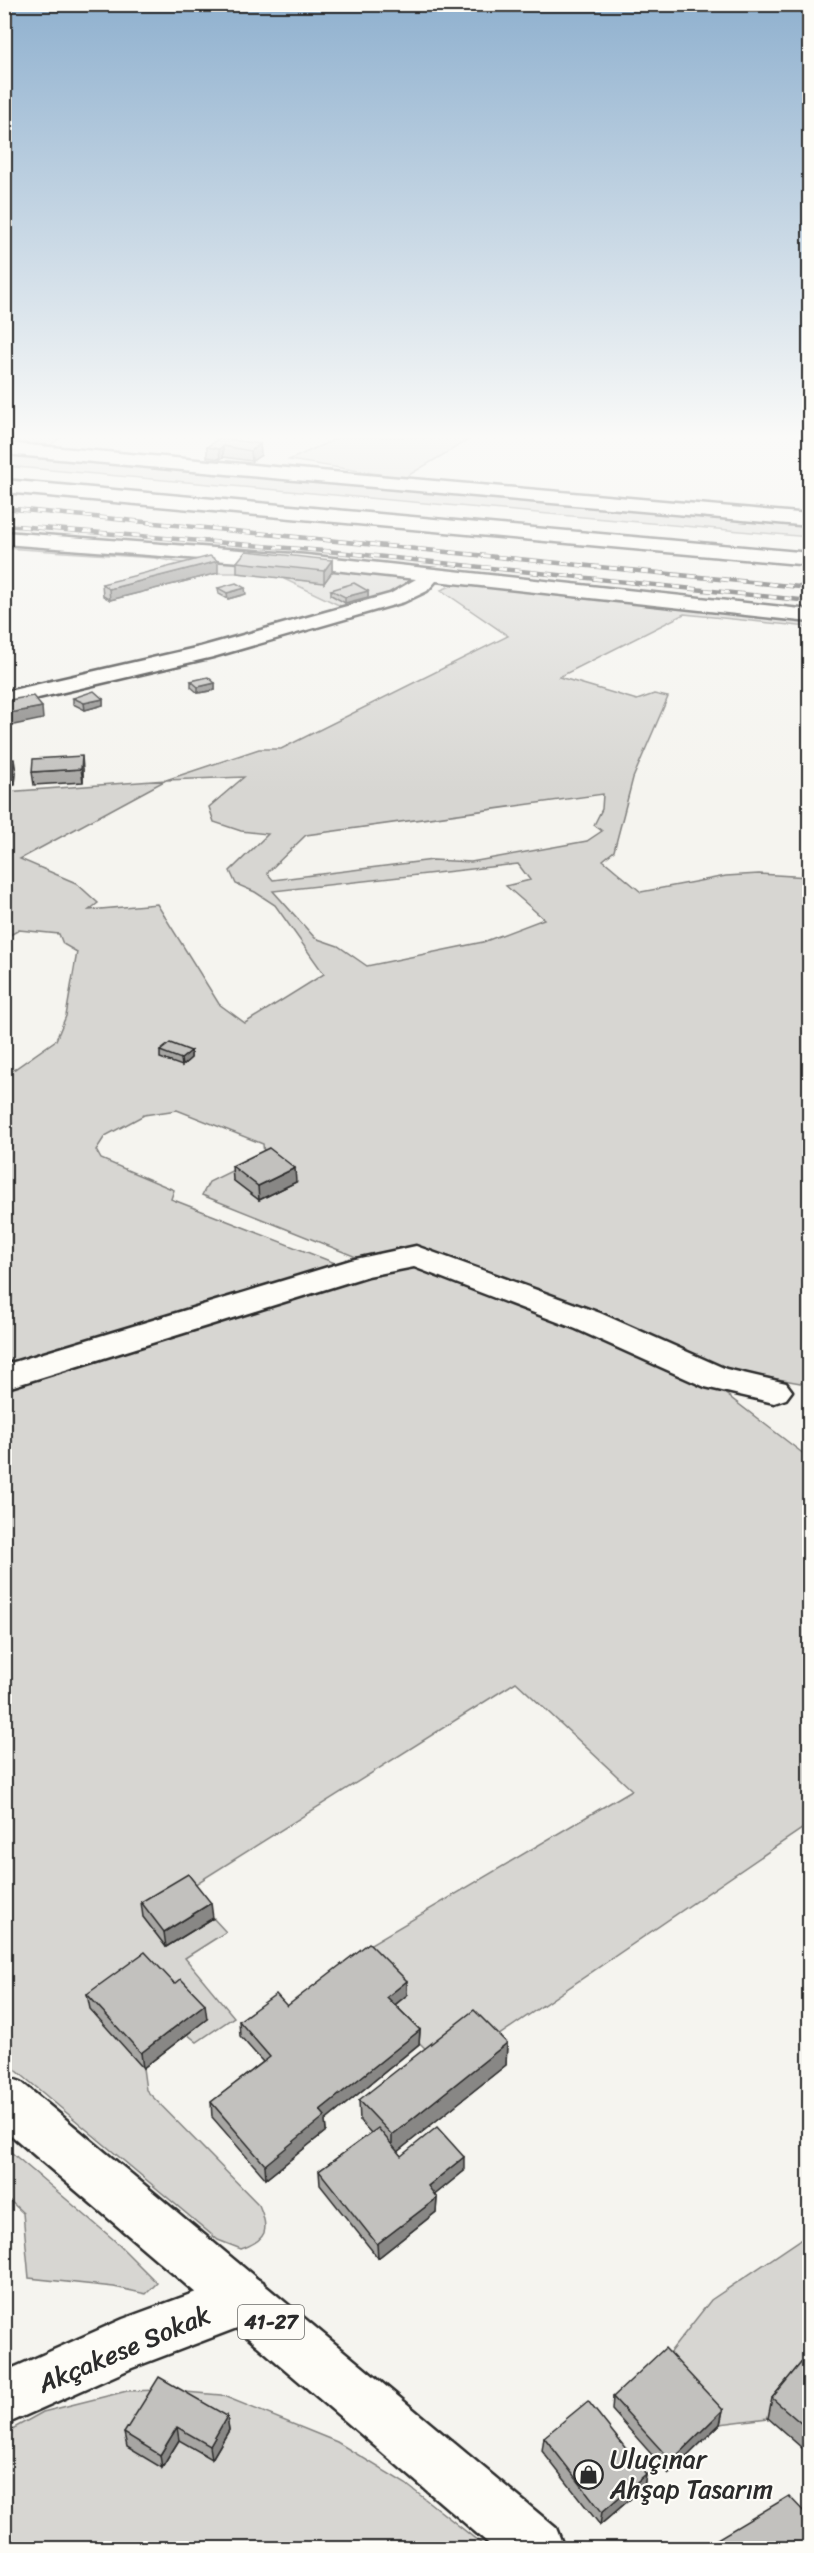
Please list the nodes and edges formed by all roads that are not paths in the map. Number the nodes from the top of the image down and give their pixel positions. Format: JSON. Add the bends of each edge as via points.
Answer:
{"nodes":[{"id":1,"x":235,"y":556,"type":"edge"},
{"id":2,"x":778,"y":556,"type":"edge"},
{"id":3,"x":810,"y":559,"type":"edge"},
{"id":4,"x":430,"y":575,"type":"junction"},
{"id":5,"x":810,"y":616,"type":"edge"},
{"id":6,"x":4,"y":699,"type":"edge"},
{"id":7,"x":4,"y":1377,"type":"edge"},
{"id":8,"x":774,"y":1391,"type":"dead end"},
{"id":9,"x":4,"y":2098,"type":"edge"},
{"id":10,"x":245,"y":2300,"type":"junction"},
{"id":11,"x":4,"y":2399,"type":"edge"},
{"id":12,"x":536,"y":2548,"type":"edge"}],
"edges":[{"from":1,"to":4,"type":"main road"},
{"from":2,"to":3,"type":"main road"},
{"from":4,"to":5,"type":"main road"},
{"from":4,"to":6,"type":"main road","via":[[410,593],[397,598],[205,652]]},
{"from":7,"to":8,"type":"main road","via":[[363,1267],[416,1256],[588,1321],[717,1379]]},
{"from":9,"to":10,"type":"main road","number":"41-27"},
{"from":10,"to":11,"type":"main road","name":"Akçakese Sokak","via":[[123,2344]]},
{"from":10,"to":12,"type":"main road","number":"41-27"}]}
